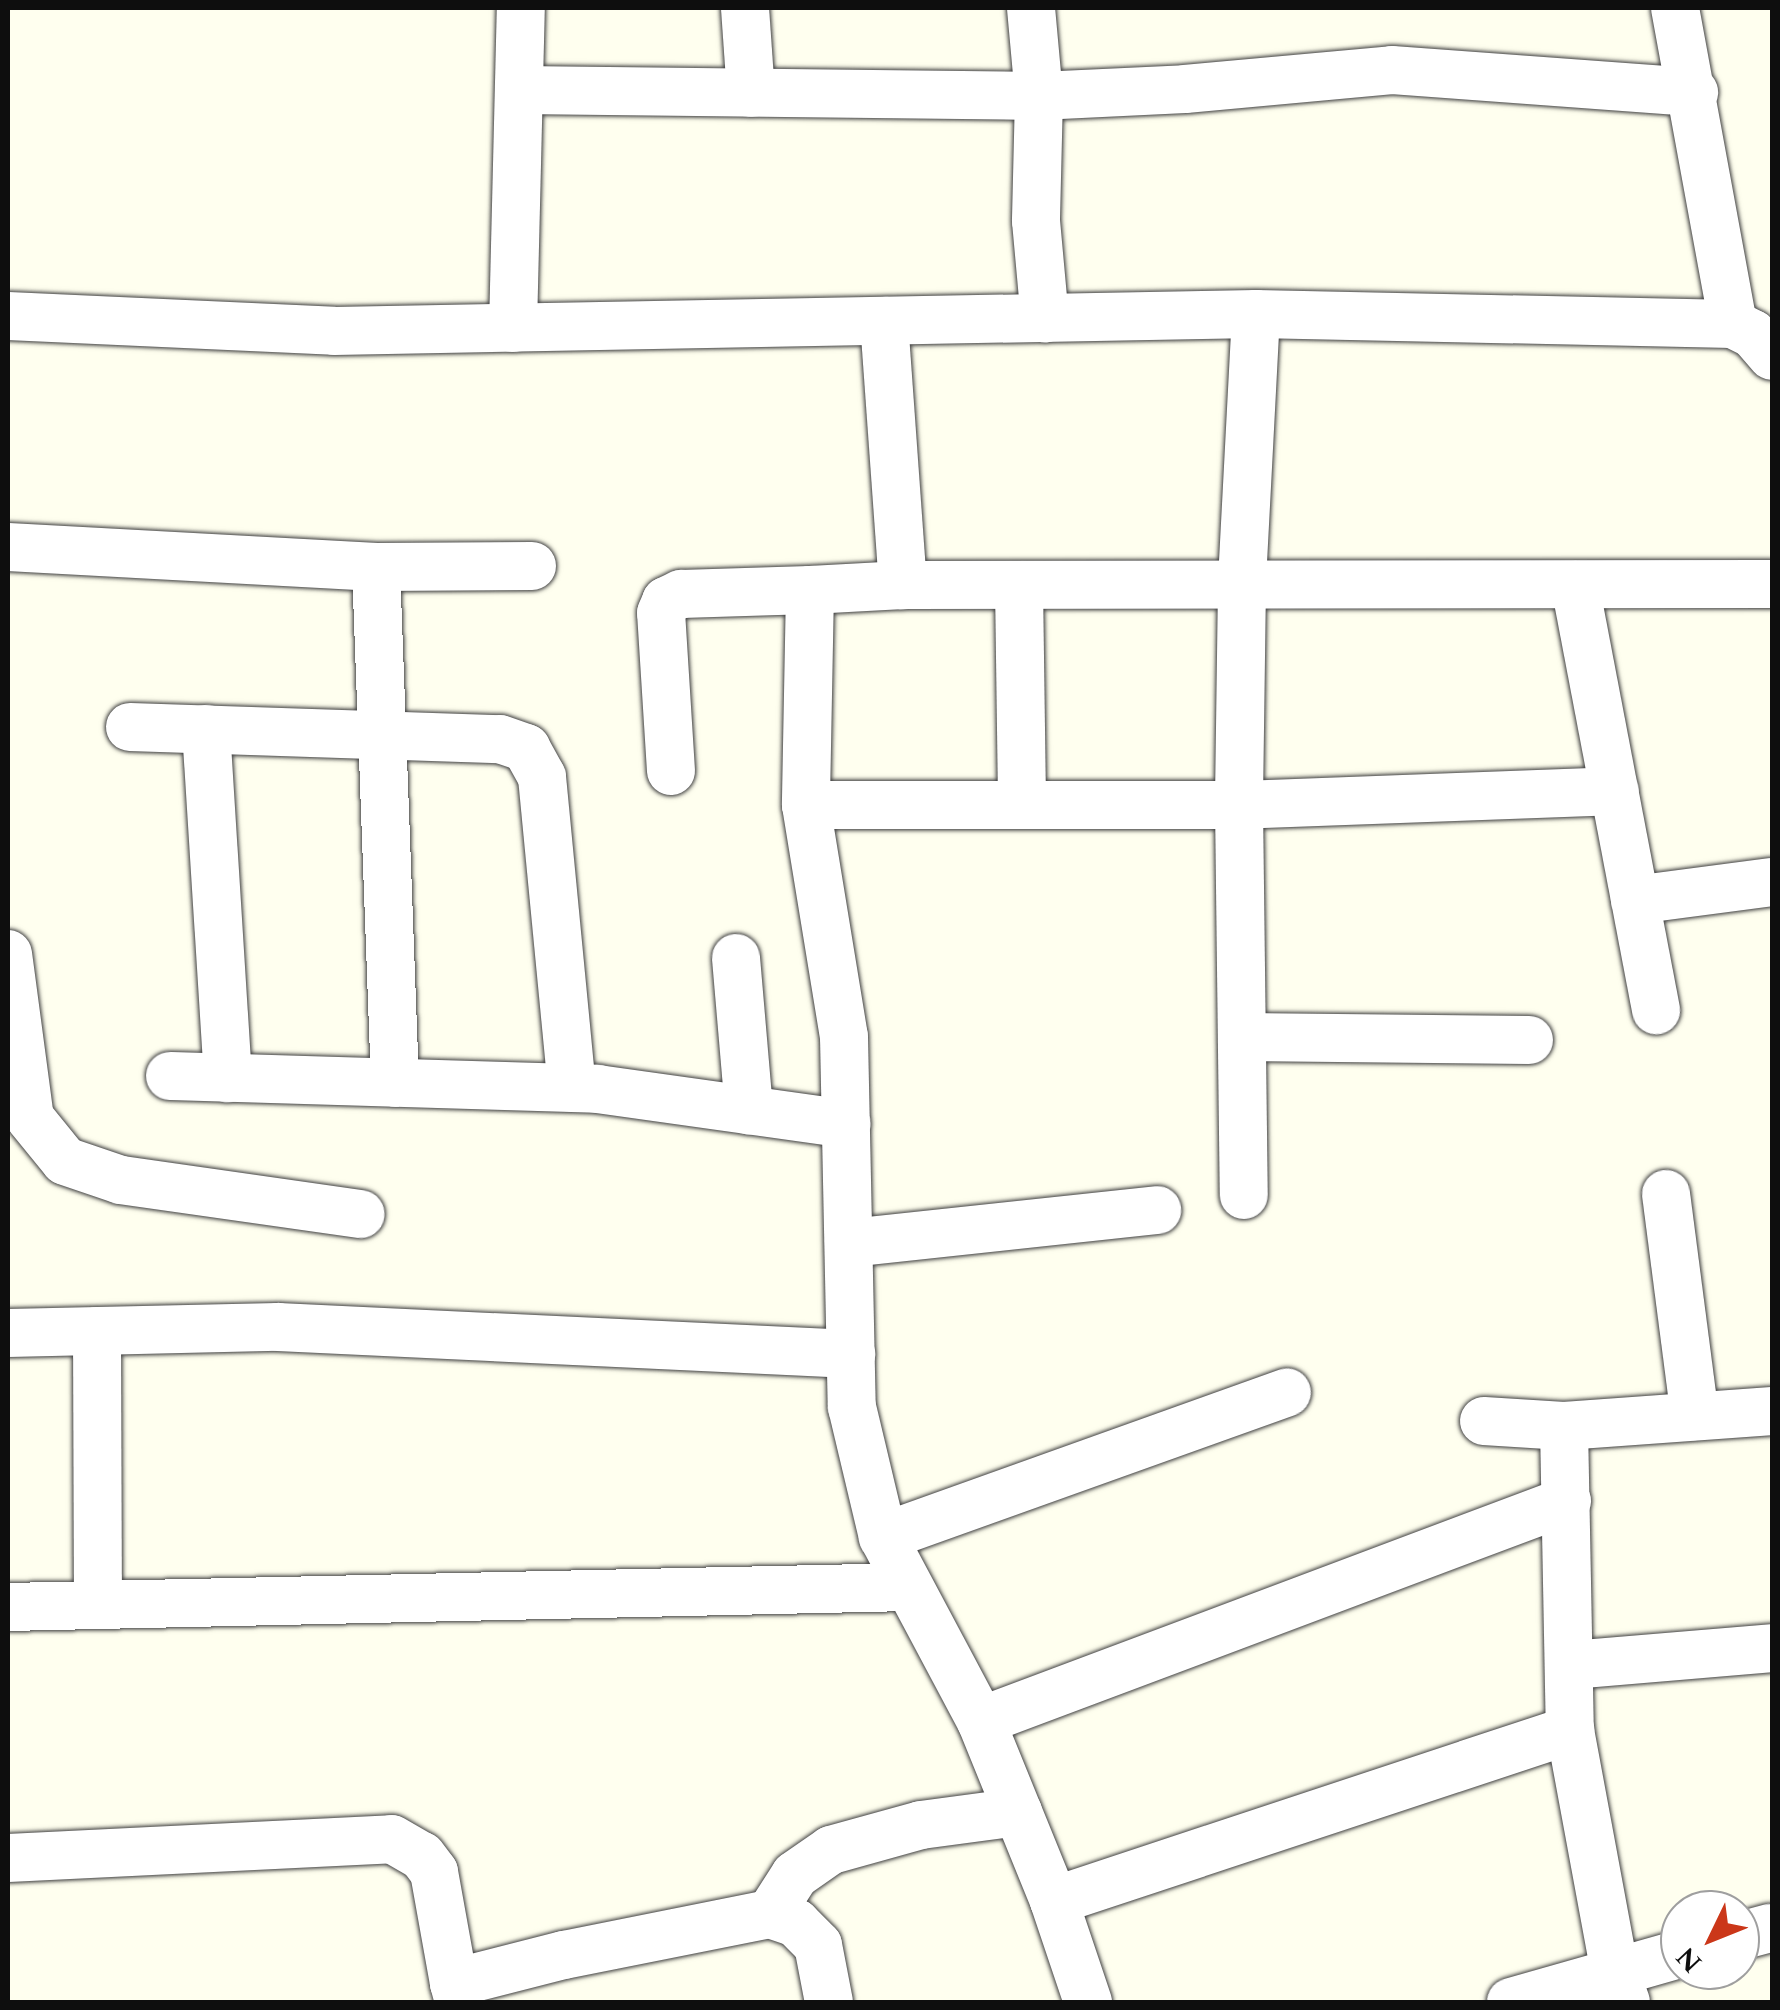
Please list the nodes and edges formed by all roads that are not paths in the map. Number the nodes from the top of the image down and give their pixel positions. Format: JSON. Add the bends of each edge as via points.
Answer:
{"nodes":[{"id":1,"x":521,"y":8,"type":"edge"},
{"id":2,"x":745,"y":8,"type":"edge"},
{"id":3,"x":1031,"y":8,"type":"edge"},
{"id":4,"x":1676,"y":8,"type":"edge"},
{"id":5,"x":519,"y":90,"type":"junction"},
{"id":6,"x":751,"y":92,"type":"junction"},
{"id":7,"x":1694,"y":92,"type":"junction"},
{"id":8,"x":1039,"y":96,"type":"junction"},
{"id":9,"x":1256,"y":314,"type":"junction"},
{"id":10,"x":8,"y":316,"type":"edge"},
{"id":11,"x":1045,"y":319,"type":"junction"},
{"id":12,"x":884,"y":321,"type":"junction"},
{"id":13,"x":1733,"y":324,"type":"junction"},
{"id":14,"x":513,"y":328,"type":"junction"},
{"id":15,"x":1772,"y":356,"type":"edge"},
{"id":16,"x":8,"y":547,"type":"edge"},
{"id":17,"x":532,"y":566,"type":"dead end"},
{"id":18,"x":376,"y":567,"type":"junction"},
{"id":19,"x":1772,"y":584,"type":"edge"},
{"id":20,"x":904,"y":585,"type":"junction"},
{"id":21,"x":1019,"y":585,"type":"junction"},
{"id":22,"x":1242,"y":585,"type":"junction"},
{"id":23,"x":1574,"y":585,"type":"junction"},
{"id":24,"x":810,"y":590,"type":"junction"},
{"id":25,"x":130,"y":727,"type":"dead end"},
{"id":26,"x":206,"y":729,"type":"junction"},
{"id":27,"x":383,"y":735,"type":"junction"},
{"id":28,"x":671,"y":771,"type":"dead end"},
{"id":29,"x":1615,"y":792,"type":"junction"},
{"id":30,"x":806,"y":804,"type":"junction"},
{"id":31,"x":1022,"y":804,"type":"junction"},
{"id":32,"x":1239,"y":805,"type":"junction"},
{"id":33,"x":1772,"y":882,"type":"edge"},
{"id":34,"x":1635,"y":900,"type":"junction"},
{"id":35,"x":8,"y":954,"type":"edge"},
{"id":36,"x":736,"y":958,"type":"dead end"},
{"id":37,"x":1656,"y":1010,"type":"dead end"},
{"id":38,"x":1242,"y":1037,"type":"junction"},
{"id":39,"x":1529,"y":1040,"type":"dead end"},
{"id":40,"x":170,"y":1076,"type":"dead end"},
{"id":41,"x":228,"y":1078,"type":"junction"},
{"id":42,"x":396,"y":1083,"type":"junction"},
{"id":43,"x":572,"y":1088,"type":"junction"},
{"id":44,"x":749,"y":1110,"type":"junction"},
{"id":45,"x":846,"y":1124,"type":"junction"},
{"id":46,"x":1666,"y":1194,"type":"dead end"},
{"id":47,"x":1244,"y":1195,"type":"dead end"},
{"id":48,"x":1157,"y":1210,"type":"dead end"},
{"id":49,"x":361,"y":1214,"type":"dead end"},
{"id":50,"x":849,"y":1243,"type":"junction"},
{"id":51,"x":96,"y":1331,"type":"junction"},
{"id":52,"x":8,"y":1333,"type":"edge"},
{"id":53,"x":851,"y":1354,"type":"junction"},
{"id":54,"x":1288,"y":1392,"type":"dead end"},
{"id":55,"x":1772,"y":1411,"type":"edge"},
{"id":56,"x":1695,"y":1416,"type":"junction"},
{"id":57,"x":1484,"y":1421,"type":"dead end"},
{"id":58,"x":1564,"y":1426,"type":"junction"},
{"id":59,"x":1567,"y":1501,"type":"junction"},
{"id":60,"x":883,"y":1537,"type":"junction"},
{"id":61,"x":908,"y":1587,"type":"junction"},
{"id":62,"x":98,"y":1606,"type":"junction"},
{"id":63,"x":8,"y":1608,"type":"edge"},
{"id":64,"x":1772,"y":1648,"type":"edge"},
{"id":65,"x":1571,"y":1664,"type":"junction"},
{"id":66,"x":981,"y":1721,"type":"junction"},
{"id":67,"x":1570,"y":1730,"type":"junction"},
{"id":68,"x":1018,"y":1812,"type":"junction"},
{"id":69,"x":8,"y":1858,"type":"edge"},
{"id":70,"x":1054,"y":1901,"type":"junction"},
{"id":71,"x":770,"y":1914,"type":"junction"},
{"id":72,"x":1660,"y":1966,"type":"edge"},
{"id":73,"x":1621,"y":1988,"type":"edge"},
{"id":74,"x":456,"y":1993,"type":"edge"},
{"id":75,"x":829,"y":2002,"type":"edge"},
{"id":76,"x":1088,"y":2002,"type":"edge"},
{"id":77,"x":1511,"y":2002,"type":"edge"}],
"edges":[{"from":1,"to":5,"type":"street"},
{"from":2,"to":6,"type":"street"},
{"from":3,"to":8,"type":"street"},
{"from":4,"to":7,"type":"street"},
{"from":5,"to":6,"type":"street"},
{"from":5,"to":14,"type":"street"},
{"from":6,"to":8,"type":"street"},
{"from":7,"to":8,"type":"street","via":[[1392,70]]},
{"from":7,"to":13,"type":"street"},
{"from":8,"to":11,"type":"street","via":[[1036,221]]},
{"from":9,"to":11,"type":"street"},
{"from":9,"to":13,"type":"street"},
{"from":9,"to":22,"type":"street"},
{"from":10,"to":14,"type":"street","via":[[334,331]]},
{"from":11,"to":12,"type":"street"},
{"from":12,"to":14,"type":"street"},
{"from":12,"to":20,"type":"street"},
{"from":13,"to":15,"type":"street"},
{"from":16,"to":18,"type":"street"},
{"from":17,"to":18,"type":"street"},
{"from":18,"to":27,"type":"street"},
{"from":19,"to":23,"type":"street"},
{"from":20,"to":21,"type":"street"},
{"from":20,"to":24,"type":"street"},
{"from":21,"to":22,"type":"street"},
{"from":21,"to":31,"type":"street"},
{"from":22,"to":23,"type":"street"},
{"from":22,"to":32,"type":"street"},
{"from":23,"to":29,"type":"street"},
{"from":24,"to":28,"type":"street","via":[[681,594],[666,601],[661,613]]},
{"from":24,"to":30,"type":"street"},
{"from":25,"to":26,"type":"street"},
{"from":26,"to":27,"type":"street"},
{"from":26,"to":41,"type":"street"},
{"from":27,"to":42,"type":"street"},
{"from":27,"to":43,"type":"street","via":[[511,740],[539,764]]},
{"from":29,"to":32,"type":"street"},
{"from":29,"to":34,"type":"street"},
{"from":30,"to":31,"type":"street"},
{"from":30,"to":45,"type":"street","via":[[844,1038]]},
{"from":31,"to":32,"type":"street"},
{"from":32,"to":38,"type":"street"},
{"from":33,"to":34,"type":"street"},
{"from":34,"to":37,"type":"street"},
{"from":35,"to":49,"type":"street","via":[[30,1118],[65,1161],[121,1180]]},
{"from":36,"to":44,"type":"street"},
{"from":38,"to":39,"type":"street"},
{"from":38,"to":47,"type":"street"},
{"from":40,"to":41,"type":"street"},
{"from":41,"to":42,"type":"street"},
{"from":42,"to":43,"type":"street"},
{"from":43,"to":44,"type":"street"},
{"from":44,"to":45,"type":"street"},
{"from":45,"to":50,"type":"street"},
{"from":46,"to":56,"type":"street"},
{"from":48,"to":50,"type":"street"},
{"from":50,"to":53,"type":"street"},
{"from":51,"to":52,"type":"street"},
{"from":51,"to":53,"type":"street","via":[[278,1327]]},
{"from":51,"to":62,"type":"street"},
{"from":53,"to":60,"type":"street","via":[[852,1407]]},
{"from":54,"to":60,"type":"street"},
{"from":55,"to":56,"type":"street"},
{"from":56,"to":58,"type":"street"},
{"from":57,"to":58,"type":"street"},
{"from":58,"to":59,"type":"street"},
{"from":59,"to":65,"type":"street"},
{"from":59,"to":66,"type":"street"},
{"from":60,"to":61,"type":"street"},
{"from":61,"to":62,"type":"street"},
{"from":61,"to":66,"type":"street"},
{"from":62,"to":63,"type":"street"},
{"from":64,"to":65,"type":"street"},
{"from":65,"to":67,"type":"street"},
{"from":66,"to":68,"type":"street"},
{"from":67,"to":70,"type":"street"},
{"from":67,"to":73,"type":"street"},
{"from":68,"to":70,"type":"street"},
{"from":68,"to":71,"type":"street","via":[[920,1825],[831,1850],[795,1874]]},
{"from":69,"to":74,"type":"street","via":[[392,1839],[422,1856],[434,1872]]},
{"from":70,"to":76,"type":"street"},
{"from":71,"to":74,"type":"street","via":[[564,1956]]},
{"from":71,"to":75,"type":"street","via":[[796,1923],[818,1944]]},
{"from":72,"to":73,"type":"street"},
{"from":73,"to":77,"type":"street"}]}
